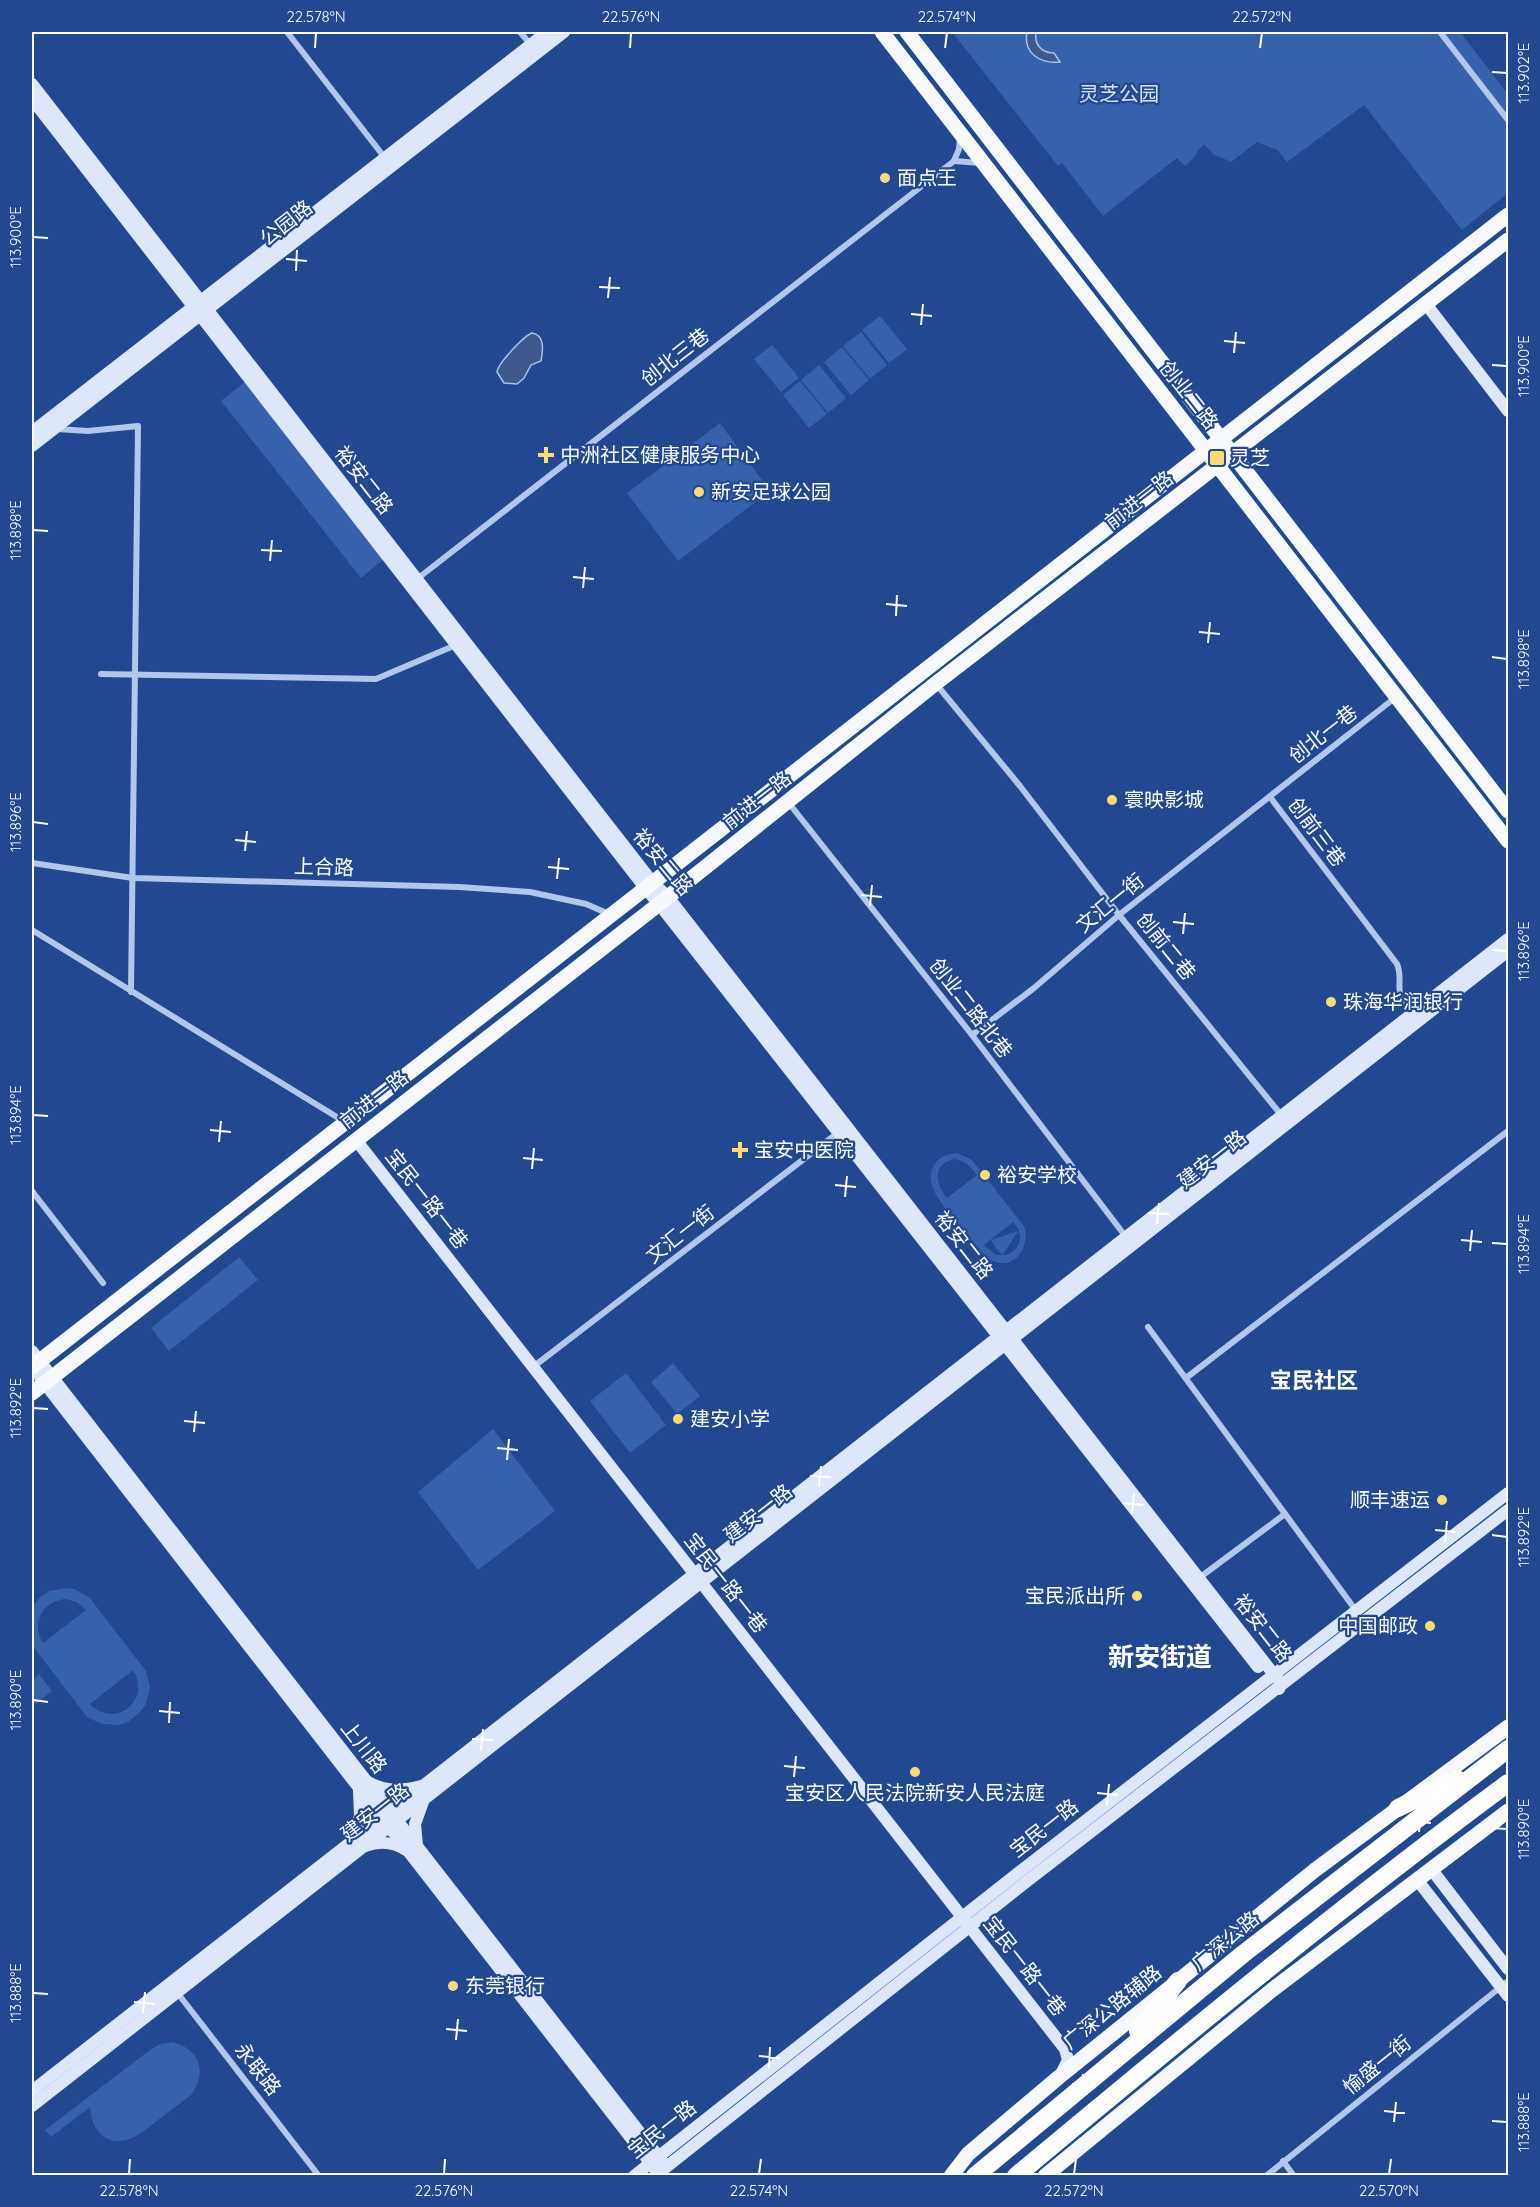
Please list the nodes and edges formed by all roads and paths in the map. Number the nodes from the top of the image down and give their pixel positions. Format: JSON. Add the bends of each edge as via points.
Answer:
{"nodes":[{"id":1,"x":287,"y":32,"type":"edge"},
{"id":2,"x":520,"y":32,"type":"edge"},
{"id":3,"x":547,"y":32,"type":"edge"},
{"id":4,"x":564,"y":32,"type":"edge"},
{"id":5,"x":882,"y":32,"type":"edge"},
{"id":6,"x":907,"y":32,"type":"edge"},
{"id":7,"x":1440,"y":32,"type":"edge"},
{"id":8,"x":533,"y":48,"type":"junction"},
{"id":9,"x":32,"y":84,"type":"edge"},
{"id":10,"x":32,"y":99,"type":"edge"},
{"id":11,"x":1509,"y":120,"type":"edge"},
{"id":12,"x":961,"y":133,"type":"junction"},
{"id":13,"x":954,"y":161,"type":"junction"},
{"id":14,"x":388,"y":162,"type":"junction"},
{"id":15,"x":983,"y":163,"type":"junction"},
{"id":16,"x":1509,"y":214,"type":"edge"},
{"id":17,"x":1509,"y":240,"type":"edge"},
{"id":18,"x":1426,"y":304,"type":"junction"},
{"id":19,"x":200,"y":308,"type":"junction"},
{"id":20,"x":1343,"y":345,"type":"junction"},
{"id":21,"x":1353,"y":361,"type":"junction"},
{"id":22,"x":1509,"y":411,"type":"edge"},
{"id":23,"x":53,"y":429,"type":"junction"},
{"id":24,"x":32,"y":432,"type":"edge"},
{"id":25,"x":1221,"y":439,"type":"junction"},
{"id":26,"x":32,"y":446,"type":"edge"},
{"id":27,"x":1206,"y":451,"type":"junction"},
{"id":28,"x":1233,"y":454,"type":"junction"},
{"id":29,"x":1218,"y":466,"type":"junction"},
{"id":30,"x":417,"y":580,"type":"junction"},
{"id":31,"x":460,"y":642,"type":"junction"},
{"id":32,"x":101,"y":674,"type":"dead end"},
{"id":33,"x":135,"y":676,"type":"junction"},
{"id":34,"x":936,"y":684,"type":"junction"},
{"id":35,"x":1396,"y":697,"type":"junction"},
{"id":36,"x":1270,"y":797,"type":"junction"},
{"id":37,"x":761,"y":799,"type":"junction"},
{"id":38,"x":788,"y":802,"type":"junction"},
{"id":39,"x":1509,"y":811,"type":"edge"},
{"id":40,"x":773,"y":814,"type":"junction"},
{"id":41,"x":1509,"y":841,"type":"edge"},
{"id":42,"x":32,"y":863,"type":"edge"},
{"id":43,"x":133,"y":878,"type":"junction"},
{"id":44,"x":650,"y":886,"type":"junction"},
{"id":45,"x":664,"y":900,"type":"junction"},
{"id":46,"x":612,"y":915,"type":"junction"},
{"id":47,"x":1119,"y":915,"type":"junction"},
{"id":48,"x":32,"y":930,"type":"edge"},
{"id":49,"x":1509,"y":939,"type":"edge"},
{"id":50,"x":1509,"y":951,"type":"edge"},
{"id":51,"x":131,"y":992,"type":"junction"},
{"id":52,"x":1411,"y":1014,"type":"junction"},
{"id":53,"x":972,"y":1035,"type":"junction"},
{"id":54,"x":1284,"y":1120,"type":"junction"},
{"id":55,"x":346,"y":1123,"type":"junction"},
{"id":56,"x":843,"y":1129,"type":"junction"},
{"id":57,"x":1509,"y":1131,"type":"edge"},
{"id":58,"x":356,"y":1140,"type":"junction"},
{"id":59,"x":32,"y":1191,"type":"edge"},
{"id":60,"x":1126,"y":1237,"type":"junction"},
{"id":61,"x":103,"y":1282,"type":"dead end"},
{"id":62,"x":1148,"y":1327,"type":"dead end"},
{"id":63,"x":1006,"y":1338,"type":"junction"},
{"id":64,"x":33,"y":1362,"type":"edge"},
{"id":65,"x":533,"y":1367,"type":"junction"},
{"id":66,"x":1186,"y":1378,"type":"junction"},
{"id":67,"x":48,"y":1380,"type":"junction"},
{"id":68,"x":32,"y":1393,"type":"edge"},
{"id":69,"x":1509,"y":1493,"type":"edge"},
{"id":70,"x":1509,"y":1510,"type":"edge"},
{"id":71,"x":1285,"y":1514,"type":"junction"},
{"id":72,"x":1199,"y":1578,"type":"junction"},
{"id":73,"x":698,"y":1579,"type":"junction"},
{"id":74,"x":1357,"y":1612,"type":"junction"},
{"id":75,"x":1271,"y":1677,"type":"junction"},
{"id":76,"x":1279,"y":1689,"type":"junction"},
{"id":77,"x":1509,"y":1726,"type":"edge"},
{"id":78,"x":1509,"y":1749,"type":"edge"},
{"id":79,"x":1493,"y":1761,"type":"junction"},
{"id":80,"x":1509,"y":1783,"type":"edge"},
{"id":81,"x":362,"y":1784,"type":"junction"},
{"id":82,"x":425,"y":1785,"type":"junction"},
{"id":83,"x":425,"y":1799,"type":"junction"},
{"id":84,"x":1398,"y":1808,"type":"junction"},
{"id":85,"x":1509,"y":1811,"type":"edge"},
{"id":86,"x":389,"y":1819,"type":"junction"},
{"id":87,"x":357,"y":1844,"type":"junction"},
{"id":88,"x":412,"y":1849,"type":"junction"},
{"id":89,"x":1432,"y":1870,"type":"junction"},
{"id":90,"x":1418,"y":1881,"type":"junction"},
{"id":91,"x":965,"y":1922,"type":"junction"},
{"id":92,"x":1509,"y":1969,"type":"edge"},
{"id":93,"x":1178,"y":1981,"type":"junction"},
{"id":94,"x":173,"y":1988,"type":"junction"},
{"id":95,"x":1506,"y":1988,"type":"edge"},
{"id":96,"x":1065,"y":2049,"type":"junction"},
{"id":97,"x":1093,"y":2049,"type":"junction"},
{"id":98,"x":1117,"y":2058,"type":"junction"},
{"id":99,"x":1059,"y":2076,"type":"junction"},
{"id":100,"x":32,"y":2091,"type":"edge"},
{"id":101,"x":32,"y":2106,"type":"edge"},
{"id":102,"x":654,"y":2159,"type":"junction"},
{"id":103,"x":1283,"y":2162,"type":"junction"},
{"id":104,"x":660,"y":2172,"type":"edge"},
{"id":105,"x":320,"y":2175,"type":"edge"},
{"id":106,"x":634,"y":2175,"type":"edge"},
{"id":107,"x":951,"y":2175,"type":"edge"},
{"id":108,"x":975,"y":2175,"type":"edge"},
{"id":109,"x":1016,"y":2175,"type":"edge"},
{"id":110,"x":1045,"y":2175,"type":"edge"},
{"id":111,"x":1266,"y":2175,"type":"edge"},
{"id":112,"x":1294,"y":2175,"type":"edge"}],
"edges":[{"from":1,"to":14,"type":"street"},
{"from":2,"to":8,"type":"street"},
{"from":3,"to":8,"type":"main road","name":"公园路"},
{"from":4,"to":8,"type":"main road","name":"公园路"},
{"from":5,"to":12,"type":"main road","name":"创业二路"},
{"from":6,"to":25,"type":"main road","name":"创业二路"},
{"from":7,"to":11,"type":"street"},
{"from":8,"to":14,"type":"main road","name":"公园路"},
{"from":9,"to":19,"type":"main road","name":"裕安二路"},
{"from":10,"to":19,"type":"main road","name":"裕安二路"},
{"from":12,"to":13,"type":"street"},
{"from":12,"to":15,"type":"main road","name":"创业二路"},
{"from":13,"to":15,"type":"street"},
{"from":13,"to":30,"type":"street","name":"创北三巷"},
{"from":14,"to":19,"type":"main road","name":"公园路"},
{"from":15,"to":27,"type":"main road","name":"创业二路"},
{"from":16,"to":20,"type":"main road","name":"前进一路"},
{"from":17,"to":18,"type":"main road","name":"前进一路"},
{"from":18,"to":21,"type":"main road","name":"前进一路"},
{"from":18,"to":22,"type":"main road"},
{"from":19,"to":23,"type":"main road","name":"公园路"},
{"from":19,"to":24,"type":"main road","name":"公园路"},
{"from":19,"to":30,"type":"main road","name":"裕安二路"},
{"from":19,"to":31,"type":"main road","name":"裕安二路"},
{"from":20,"to":21,"type":"main road","via":[[1342,358]]},
{"from":20,"to":25,"type":"main road","name":"前进一路"},
{"from":21,"to":28,"type":"main road","name":"前进一路"},
{"from":23,"to":26,"type":"main road","name":"公园路"},
{"from":23,"to":33,"type":"street","via":[[88,431],[138,426]]},
{"from":25,"to":27,"type":"main road","name":"前进一路"},
{"from":25,"to":28,"type":"main road","name":"创业二路"},
{"from":27,"to":29,"type":"main road","name":"创业二路"},
{"from":27,"to":37,"type":"main road","name":"前进一路"},
{"from":28,"to":29,"type":"main road","name":"前进一路"},
{"from":28,"to":39,"type":"main road","name":"创业二路"},
{"from":29,"to":34,"type":"main road","name":"前进一路"},
{"from":29,"to":35,"type":"main road","name":"创业二路"},
{"from":30,"to":31,"type":"main road","name":"裕安二路"},
{"from":31,"to":33,"type":"street","via":[[376,679]]},
{"from":31,"to":44,"type":"main road","name":"裕安二路"},
{"from":32,"to":33,"type":"street"},
{"from":33,"to":43,"type":"street"},
{"from":34,"to":38,"type":"main road","name":"前进一路"},
{"from":34,"to":47,"type":"street","name":"创前二巷"},
{"from":35,"to":36,"type":"street","name":"创北一巷"},
{"from":35,"to":41,"type":"main road","name":"创业二路"},
{"from":36,"to":47,"type":"street","name":"文汇一街"},
{"from":36,"to":52,"type":"street","name":"创前三巷","via":[[1397,964],[1401,1000]]},
{"from":37,"to":40,"type":"main road","via":[[759,810],[764,815]]},
{"from":37,"to":44,"type":"main road","name":"前进一路"},
{"from":38,"to":40,"type":"main road","name":"前进一路"},
{"from":38,"to":53,"type":"street","name":"创业二路北巷"},
{"from":40,"to":45,"type":"main road","name":"前进一路"},
{"from":42,"to":43,"type":"street","name":"上合路"},
{"from":43,"to":46,"type":"street","name":"上合路","via":[[530,892],[586,904]]},
{"from":43,"to":51,"type":"street"},
{"from":44,"to":45,"type":"main road","name":"裕安二路"},
{"from":44,"to":46,"type":"main road","name":"前进一路"},
{"from":45,"to":56,"type":"main road","name":"裕安二路"},
{"from":45,"to":58,"type":"main road","name":"前进一路"},
{"from":46,"to":55,"type":"main road","name":"前进一路"},
{"from":47,"to":53,"type":"street","name":"文汇一街"},
{"from":47,"to":54,"type":"street","name":"创前二巷"},
{"from":48,"to":51,"type":"street"},
{"from":49,"to":52,"type":"main road","name":"建安一路"},
{"from":50,"to":54,"type":"main road","name":"建安一路"},
{"from":51,"to":55,"type":"street"},
{"from":52,"to":54,"type":"main road","name":"建安一路"},
{"from":53,"to":60,"type":"street","name":"创业二路北巷"},
{"from":54,"to":60,"type":"main road","name":"建安一路"},
{"from":54,"to":63,"type":"main road","name":"建安一路"},
{"from":55,"to":64,"type":"main road","name":"前进一路"},
{"from":56,"to":63,"type":"main road","name":"裕安二路"},
{"from":56,"to":65,"type":"street","name":"文汇一街"},
{"from":57,"to":66,"type":"street"},
{"from":58,"to":65,"type":"main road","name":"宝民一路一巷"},
{"from":58,"to":67,"type":"main road","name":"前进一路"},
{"from":59,"to":61,"type":"street"},
{"from":60,"to":63,"type":"main road","name":"建安一路"},
{"from":62,"to":66,"type":"street"},
{"from":63,"to":72,"type":"main road","name":"裕安二路"},
{"from":63,"to":73,"type":"main road","name":"建安一路"},
{"from":63,"to":75,"type":"main road","name":"裕安二路"},
{"from":64,"to":67,"type":"main road","name":"上川路"},
{"from":65,"to":73,"type":"main road","name":"宝民一路一巷"},
{"from":66,"to":71,"type":"street"},
{"from":67,"to":68,"type":"main road","name":"前进一路"},
{"from":67,"to":81,"type":"main road","name":"上川路"},
{"from":69,"to":74,"type":"main road","name":"宝民一路"},
{"from":70,"to":76,"type":"main road","name":"宝民一路"},
{"from":71,"to":72,"type":"street"},
{"from":71,"to":74,"type":"street"},
{"from":72,"to":75,"type":"main road","name":"裕安二路"},
{"from":73,"to":82,"type":"main road","name":"建安一路"},
{"from":73,"to":83,"type":"main road","name":"建安一路"},
{"from":73,"to":91,"type":"main road","name":"宝民一路一巷"},
{"from":74,"to":75,"type":"main road","name":"宝民一路"},
{"from":75,"to":76,"type":"main road","name":"裕安二路","via":[[1281,1683]]},
{"from":75,"to":91,"type":"main road","name":"宝民一路"},
{"from":76,"to":91,"type":"main road","name":"宝民一路"},
{"from":77,"to":84,"type":"main road","name":"广深公路辅路"},
{"from":78,"to":79,"type":"highway","name":"广深公路"},
{"from":79,"to":84,"type":"highway"},
{"from":79,"to":98,"type":"highway","name":"广深公路","via":[[1243,1954]]},
{"from":80,"to":109,"type":"highway","via":[[1260,1973]]},
{"from":81,"to":82,"type":"main road","via":[[393,1790]]},
{"from":81,"to":86,"type":"main road","name":"上川路"},
{"from":81,"to":87,"type":"main road"},
{"from":82,"to":86,"type":"main road","name":"建安一路"},
{"from":83,"to":86,"type":"main road","name":"建安一路"},
{"from":83,"to":88,"type":"main road","via":[[415,1824]]},
{"from":84,"to":93,"type":"main road","name":"广深公路辅路"},
{"from":85,"to":89,"type":"main road"},
{"from":86,"to":87,"type":"main road","name":"建安一路"},
{"from":86,"to":88,"type":"main road","name":"上川路"},
{"from":87,"to":88,"type":"main road","via":[[386,1843]]},
{"from":87,"to":94,"type":"main road","name":"建安一路"},
{"from":88,"to":102,"type":"main road","name":"上川路"},
{"from":89,"to":90,"type":"main road"},
{"from":89,"to":92,"type":"main road"},
{"from":90,"to":95,"type":"main road"},
{"from":90,"to":110,"type":"main road","via":[[1272,1990]]},
{"from":91,"to":96,"type":"main road","name":"宝民一路一巷"},
{"from":91,"to":102,"type":"main road","name":"宝民一路"},
{"from":91,"to":104,"type":"main road","name":"宝民一路"},
{"from":93,"to":97,"type":"main road","name":"广深公路辅路"},
{"from":93,"to":98,"type":"highway"},
{"from":94,"to":100,"type":"main road","name":"建安一路"},
{"from":94,"to":101,"type":"main road","name":"建安一路"},
{"from":94,"to":105,"type":"street","name":"永联路"},
{"from":95,"to":103,"type":"street","name":"愉盛一街"},
{"from":96,"to":97,"type":"main road","via":[[1077,2054]]},
{"from":96,"to":99,"type":"main road","via":[[1067,2066]]},
{"from":97,"to":99,"type":"main road","name":"广深公路辅路"},
{"from":98,"to":108,"type":"highway","name":"广深公路"},
{"from":99,"to":107,"type":"main road","name":"广深公路辅路","via":[[968,2154]]},
{"from":102,"to":104,"type":"main road","name":"上川路"},
{"from":102,"to":106,"type":"main road","name":"宝民一路"},
{"from":103,"to":111,"type":"street","name":"愉盛一街"},
{"from":103,"to":112,"type":"street"}]}
